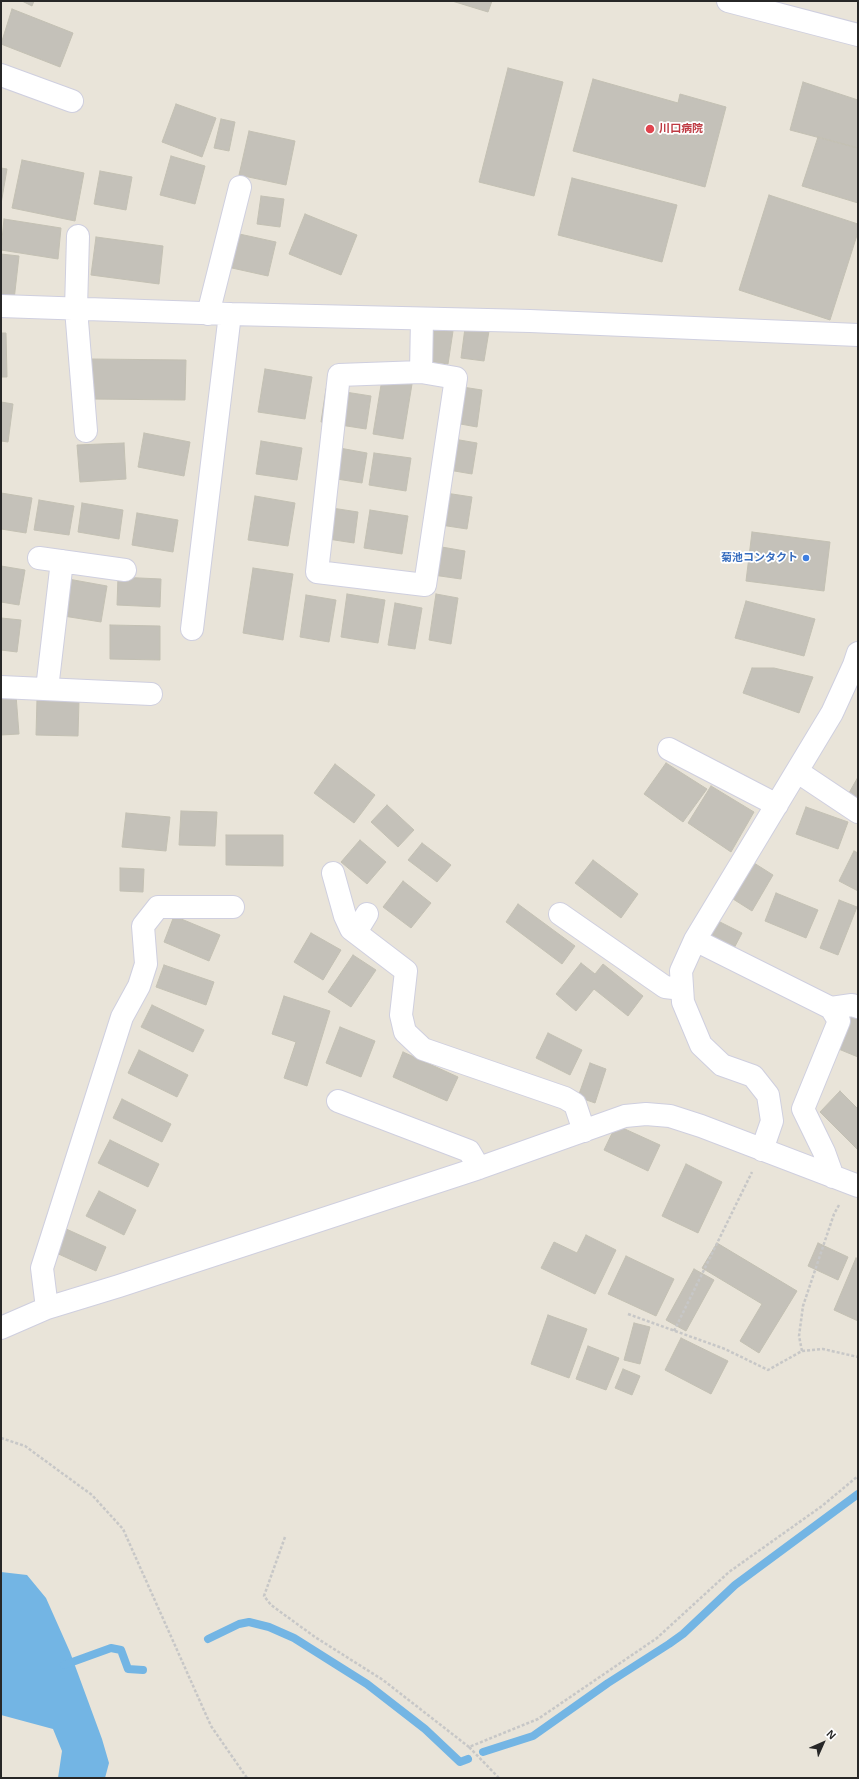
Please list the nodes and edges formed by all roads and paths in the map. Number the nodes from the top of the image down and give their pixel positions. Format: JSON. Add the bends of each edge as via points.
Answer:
{"nodes":[{"id":1,"x":728,"y":1,"type":"edge"},
{"id":2,"x":858,"y":35,"type":"edge"},
{"id":3,"x":1,"y":75,"type":"edge"},
{"id":4,"x":72,"y":101,"type":"dead end"},
{"id":5,"x":240,"y":187,"type":"dead end"},
{"id":6,"x":78,"y":236,"type":"dead end"},
{"id":7,"x":1,"y":306,"type":"edge"},
{"id":8,"x":76,"y":309,"type":"junction"},
{"id":9,"x":208,"y":314,"type":"junction"},
{"id":10,"x":230,"y":314,"type":"junction"},
{"id":11,"x":422,"y":319,"type":"junction"},
{"id":12,"x":858,"y":335,"type":"edge"},
{"id":13,"x":421,"y":372,"type":"junction"},
{"id":14,"x":86,"y":431,"type":"dead end"},
{"id":15,"x":39,"y":558,"type":"dead end"},
{"id":16,"x":62,"y":561,"type":"junction"},
{"id":17,"x":125,"y":570,"type":"dead end"},
{"id":18,"x":192,"y":629,"type":"dead end"},
{"id":19,"x":858,"y":653,"type":"edge"},
{"id":20,"x":1,"y":687,"type":"edge"},
{"id":21,"x":47,"y":689,"type":"junction"},
{"id":22,"x":151,"y":694,"type":"dead end"},
{"id":23,"x":669,"y":749,"type":"dead end"},
{"id":24,"x":798,"y":772,"type":"junction"},
{"id":25,"x":777,"y":805,"type":"junction"},
{"id":26,"x":858,"y":812,"type":"edge"},
{"id":27,"x":333,"y":873,"type":"dead end"},
{"id":28,"x":233,"y":907,"type":"dead end"},
{"id":29,"x":367,"y":914,"type":"dead end"},
{"id":30,"x":560,"y":914,"type":"dead end"},
{"id":31,"x":356,"y":932,"type":"junction"},
{"id":32,"x":695,"y":940,"type":"junction"},
{"id":33,"x":682,"y":988,"type":"junction"},
{"id":34,"x":858,"y":1007,"type":"edge"},
{"id":35,"x":832,"y":1008,"type":"junction"},
{"id":36,"x":338,"y":1101,"type":"dead end"},
{"id":37,"x":584,"y":1131,"type":"junction"},
{"id":38,"x":762,"y":1150,"type":"junction"},
{"id":39,"x":479,"y":1168,"type":"junction"},
{"id":40,"x":847,"y":1182,"type":"edge"},
{"id":41,"x":47,"y":1308,"type":"junction"},
{"id":42,"x":628,"y":1314,"type":"dead end"},
{"id":43,"x":1,"y":1328,"type":"edge"},
{"id":44,"x":674,"y":1331,"type":"junction"},
{"id":45,"x":802,"y":1351,"type":"junction"},
{"id":46,"x":858,"y":1357,"type":"edge"},
{"id":47,"x":1,"y":1438,"type":"edge"},
{"id":48,"x":858,"y":1476,"type":"edge"},
{"id":49,"x":285,"y":1537,"type":"dead end"},
{"id":50,"x":469,"y":1747,"type":"junction"},
{"id":51,"x":247,"y":1778,"type":"edge"},
{"id":52,"x":499,"y":1778,"type":"edge"}],
"edges":[{"from":1,"to":2,"type":"street"},
{"from":3,"to":4,"type":"street"},
{"from":5,"to":9,"type":"street"},
{"from":6,"to":8,"type":"street"},
{"from":7,"to":8,"type":"street"},
{"from":8,"to":9,"type":"street"},
{"from":8,"to":14,"type":"street"},
{"from":9,"to":10,"type":"street"},
{"from":10,"to":11,"type":"street"},
{"from":10,"to":18,"type":"street"},
{"from":11,"to":12,"type":"street","via":[[538,321]]},
{"from":11,"to":13,"type":"street"},
{"from":13,"to":13,"type":"street","via":[[339,374],[317,572],[425,585],[456,378]]},
{"from":15,"to":16,"type":"street"},
{"from":16,"to":17,"type":"street"},
{"from":16,"to":21,"type":"street"},
{"from":19,"to":24,"type":"street","via":[[832,713]]},
{"from":20,"to":21,"type":"street"},
{"from":21,"to":22,"type":"street"},
{"from":23,"to":25,"type":"street"},
{"from":24,"to":25,"type":"street"},
{"from":24,"to":26,"type":"street"},
{"from":25,"to":32,"type":"street"},
{"from":27,"to":31,"type":"street","via":[[345,916],[351,929]]},
{"from":28,"to":41,"type":"street","via":[[158,907],[143,926],[146,964],[139,986],[122,1017],[42,1268]]},
{"from":29,"to":31,"type":"street"},
{"from":30,"to":33,"type":"street","via":[[665,987]]},
{"from":31,"to":37,"type":"street","via":[[406,971],[401,1015],[406,1032],[423,1049],[565,1098],[575,1104]]},
{"from":32,"to":33,"type":"street","via":[[681,971]]},
{"from":32,"to":35,"type":"street"},
{"from":33,"to":38,"type":"street","via":[[683,1002],[701,1045],[722,1065],[753,1076],[768,1094],[772,1121]]},
{"from":34,"to":35,"type":"street","via":[[852,1005]]},
{"from":35,"to":40,"type":"street","via":[[839,1021],[804,1110],[824,1152]]},
{"from":36,"to":39,"type":"street","via":[[469,1151]]},
{"from":37,"to":38,"type":"street","via":[[625,1116],[670,1116]]},
{"from":37,"to":39,"type":"street"},
{"from":38,"to":40,"type":"street"},
{"from":38,"to":44,"type":"path"},
{"from":39,"to":41,"type":"street"},
{"from":40,"to":45,"type":"path","via":[[803,1306],[799,1336]]},
{"from":41,"to":43,"type":"street"},
{"from":42,"to":44,"type":"path"},
{"from":44,"to":45,"type":"path","via":[[725,1349],[768,1370]]},
{"from":45,"to":46,"type":"path","via":[[823,1349]]},
{"from":47,"to":51,"type":"path","via":[[25,1446],[92,1495],[123,1529],[211,1726]]},
{"from":48,"to":50,"type":"path","via":[[822,1506],[729,1572],[657,1638],[538,1719]]},
{"from":49,"to":50,"type":"path","via":[[264,1596],[271,1605],[314,1637],[383,1680]]},
{"from":50,"to":52,"type":"path"}]}
